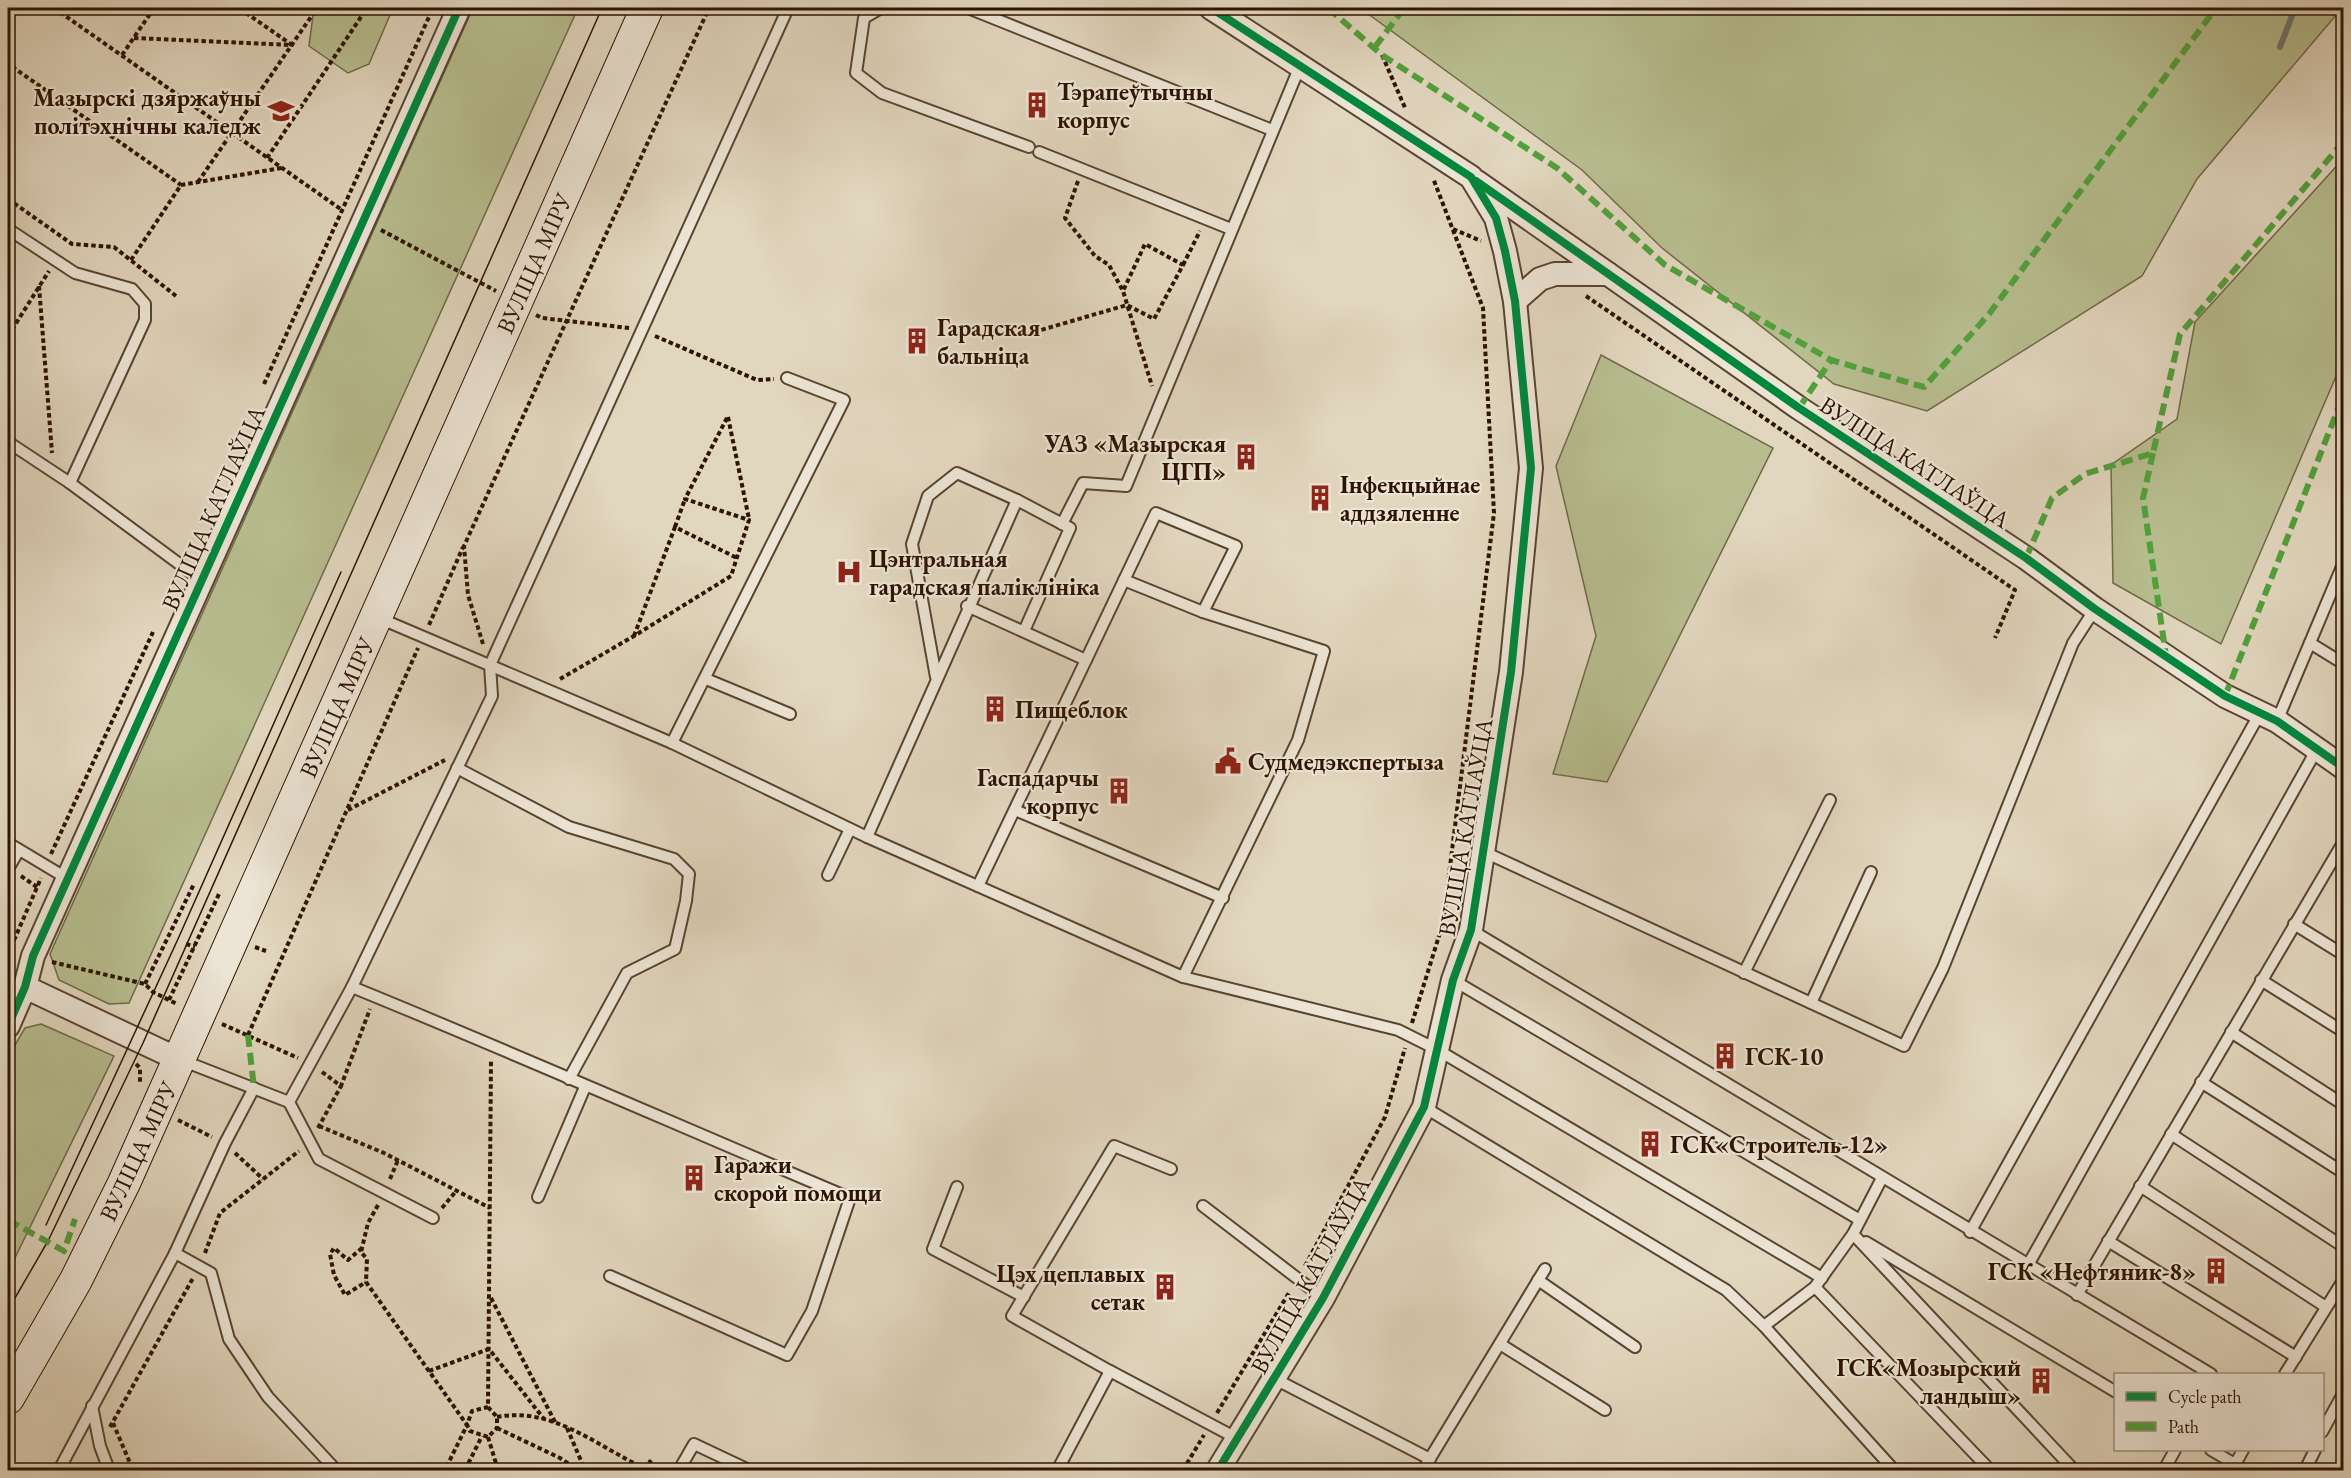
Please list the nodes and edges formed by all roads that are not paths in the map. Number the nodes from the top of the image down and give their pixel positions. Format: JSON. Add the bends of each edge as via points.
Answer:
{"nodes":[{"id":1,"x":459,"y":8,"type":"edge"},
{"id":2,"x":647,"y":8,"type":"edge"},
{"id":3,"x":788,"y":8,"type":"edge"},
{"id":4,"x":881,"y":8,"type":"edge"},
{"id":5,"x":968,"y":8,"type":"edge"},
{"id":6,"x":1211,"y":8,"type":"edge"},
{"id":7,"x":1300,"y":66,"type":"junction"},
{"id":8,"x":1272,"y":130,"type":"junction"},
{"id":9,"x":1029,"y":147,"type":"dead end"},
{"id":10,"x":1039,"y":152,"type":"dead end"},
{"id":11,"x":1471,"y":177,"type":"junction"},
{"id":12,"x":8,"y":229,"type":"edge"},
{"id":13,"x":1231,"y":229,"type":"junction"},
{"id":14,"x":1608,"y":274,"type":"junction"},
{"id":15,"x":1515,"y":301,"type":"junction"},
{"id":16,"x":787,"y":378,"type":"road end"},
{"id":17,"x":8,"y":442,"type":"edge"},
{"id":18,"x":69,"y":483,"type":"junction"},
{"id":19,"x":1017,"y":500,"type":"junction"},
{"id":20,"x":1062,"y":524,"type":"junction"},
{"id":21,"x":2343,"y":562,"type":"edge"},
{"id":22,"x":201,"y":580,"type":"junction"},
{"id":23,"x":1124,"y":580,"type":"junction"},
{"id":24,"x":2339,"y":584,"type":"edge"},
{"id":25,"x":967,"y":606,"type":"junction"},
{"id":26,"x":2095,"y":609,"type":"junction"},
{"id":27,"x":1203,"y":612,"type":"junction"},
{"id":28,"x":376,"y":617,"type":"junction"},
{"id":29,"x":1024,"y":631,"type":"junction"},
{"id":30,"x":2310,"y":643,"type":"junction"},
{"id":31,"x":1086,"y":660,"type":"junction"},
{"id":32,"x":2343,"y":664,"type":"edge"},
{"id":33,"x":490,"y":665,"type":"junction"},
{"id":34,"x":936,"y":678,"type":"junction"},
{"id":35,"x":706,"y":679,"type":"junction"},
{"id":36,"x":790,"y":714,"type":"dead end"},
{"id":37,"x":2269,"y":717,"type":"junction"},
{"id":38,"x":672,"y":743,"type":"junction"},
{"id":39,"x":2317,"y":749,"type":"junction"},
{"id":40,"x":457,"y":768,"type":"junction"},
{"id":41,"x":2343,"y":768,"type":"edge"},
{"id":42,"x":1830,"y":800,"type":"dead end"},
{"id":43,"x":1014,"y":810,"type":"junction"},
{"id":44,"x":850,"y":829,"type":"junction"},
{"id":45,"x":867,"y":837,"type":"junction"},
{"id":46,"x":2343,"y":841,"type":"edge"},
{"id":47,"x":8,"y":843,"type":"edge"},
{"id":48,"x":19,"y":850,"type":"junction"},
{"id":49,"x":1482,"y":850,"type":"junction"},
{"id":50,"x":2340,"y":856,"type":"edge"},
{"id":51,"x":8,"y":869,"type":"edge"},
{"id":52,"x":1871,"y":872,"type":"dead end"},
{"id":53,"x":828,"y":875,"type":"dead end"},
{"id":54,"x":68,"y":879,"type":"junction"},
{"id":55,"x":978,"y":886,"type":"junction"},
{"id":56,"x":1223,"y":898,"type":"junction"},
{"id":57,"x":2294,"y":924,"type":"junction"},
{"id":58,"x":1471,"y":930,"type":"junction"},
{"id":59,"x":2343,"y":955,"type":"edge"},
{"id":60,"x":1744,"y":973,"type":"junction"},
{"id":61,"x":1183,"y":977,"type":"junction"},
{"id":62,"x":1453,"y":980,"type":"junction"},
{"id":63,"x":2261,"y":980,"type":"junction"},
{"id":64,"x":25,"y":987,"type":"junction"},
{"id":65,"x":352,"y":987,"type":"junction"},
{"id":66,"x":1811,"y":1004,"type":"junction"},
{"id":67,"x":8,"y":1026,"type":"edge"},
{"id":68,"x":2231,"y":1032,"type":"junction"},
{"id":69,"x":2343,"y":1032,"type":"edge"},
{"id":70,"x":1436,"y":1049,"type":"junction"},
{"id":71,"x":180,"y":1060,"type":"junction"},
{"id":72,"x":569,"y":1079,"type":"junction"},
{"id":73,"x":2201,"y":1082,"type":"junction"},
{"id":74,"x":585,"y":1087,"type":"junction"},
{"id":75,"x":254,"y":1088,"type":"junction"},
{"id":76,"x":289,"y":1102,"type":"junction"},
{"id":77,"x":2343,"y":1105,"type":"edge"},
{"id":78,"x":1424,"y":1107,"type":"junction"},
{"id":79,"x":2171,"y":1134,"type":"junction"},
{"id":80,"x":1171,"y":1169,"type":"dead end"},
{"id":81,"x":2343,"y":1173,"type":"edge"},
{"id":82,"x":1882,"y":1178,"type":"junction"},
{"id":83,"x":957,"y":1186,"type":"dead end"},
{"id":84,"x":2140,"y":1186,"type":"junction"},
{"id":85,"x":538,"y":1197,"type":"dead end"},
{"id":86,"x":1203,"y":1206,"type":"dead end"},
{"id":87,"x":433,"y":1218,"type":"road end"},
{"id":88,"x":1860,"y":1220,"type":"junction"},
{"id":89,"x":1970,"y":1232,"type":"junction"},
{"id":90,"x":1852,"y":1234,"type":"junction"},
{"id":91,"x":2108,"y":1241,"type":"junction"},
{"id":92,"x":2343,"y":1247,"type":"edge"},
{"id":93,"x":175,"y":1253,"type":"junction"},
{"id":94,"x":2028,"y":1265,"type":"junction"},
{"id":95,"x":1545,"y":1269,"type":"dead end"},
{"id":96,"x":610,"y":1276,"type":"dead end"},
{"id":97,"x":1822,"y":1278,"type":"junction"},
{"id":98,"x":2343,"y":1279,"type":"edge"},
{"id":99,"x":1538,"y":1280,"type":"junction"},
{"id":100,"x":1815,"y":1287,"type":"junction"},
{"id":101,"x":2077,"y":1295,"type":"junction"},
{"id":102,"x":1024,"y":1297,"type":"junction"},
{"id":103,"x":1323,"y":1298,"type":"junction"},
{"id":104,"x":2326,"y":1307,"type":"junction"},
{"id":105,"x":1764,"y":1326,"type":"junction"},
{"id":106,"x":1500,"y":1344,"type":"junction"},
{"id":107,"x":1635,"y":1347,"type":"dead end"},
{"id":108,"x":2296,"y":1357,"type":"junction"},
{"id":109,"x":1110,"y":1371,"type":"junction"},
{"id":110,"x":2209,"y":1373,"type":"edge"},
{"id":111,"x":2286,"y":1373,"type":"edge"},
{"id":112,"x":1275,"y":1379,"type":"junction"},
{"id":113,"x":2114,"y":1391,"type":"edge"},
{"id":114,"x":2343,"y":1392,"type":"edge"},
{"id":115,"x":8,"y":1398,"type":"edge"},
{"id":116,"x":2340,"y":1404,"type":"edge"},
{"id":117,"x":92,"y":1406,"type":"junction"},
{"id":118,"x":1605,"y":1410,"type":"dead end"},
{"id":119,"x":2324,"y":1429,"type":"edge"},
{"id":120,"x":1238,"y":1440,"type":"junction"},
{"id":121,"x":2174,"y":1451,"type":"edge"},
{"id":122,"x":2214,"y":1451,"type":"edge"},
{"id":123,"x":2242,"y":1451,"type":"edge"},
{"id":124,"x":2314,"y":1451,"type":"edge"},
{"id":125,"x":1430,"y":1459,"type":"junction"},
{"id":126,"x":1059,"y":1467,"type":"dead end"},
{"id":127,"x":2234,"y":1467,"type":"edge"},
{"id":128,"x":2307,"y":1468,"type":"edge"},
{"id":129,"x":59,"y":1470,"type":"edge"},
{"id":130,"x":109,"y":1470,"type":"edge"},
{"id":131,"x":336,"y":1470,"type":"edge"},
{"id":132,"x":679,"y":1470,"type":"edge"},
{"id":133,"x":749,"y":1470,"type":"edge"},
{"id":134,"x":1218,"y":1470,"type":"edge"},
{"id":135,"x":1423,"y":1470,"type":"edge"},
{"id":136,"x":1894,"y":1470,"type":"edge"},
{"id":137,"x":1990,"y":1470,"type":"edge"},
{"id":138,"x":2074,"y":1470,"type":"edge"},
{"id":139,"x":2164,"y":1470,"type":"edge"},
{"id":140,"x":2319,"y":1470,"type":"edge"}],
"edges":[{"from":1,"to":22,"type":"street","name":"ВУЛІЦА КАТЛАЎЦА"},
{"from":2,"to":28,"type":"main road","name":"ВУЛІЦА МІРУ"},
{"from":3,"to":33,"type":"lane"},
{"from":4,"to":9,"type":"lane","via":[[864,18],[856,73],[882,93]]},
{"from":5,"to":8,"type":"lane"},
{"from":6,"to":7,"type":"street","name":"ВУЛІЦА КАТЛАЎЦА"},
{"from":7,"to":8,"type":"lane"},
{"from":7,"to":11,"type":"street","name":"ВУЛІЦА КАТЛАЎЦА"},
{"from":8,"to":13,"type":"lane"},
{"from":10,"to":13,"type":"lane"},
{"from":11,"to":14,"type":"street","name":"ВУЛІЦА КАТЛАЎЦА"},
{"from":11,"to":15,"type":"street","name":"ВУЛІЦА КАТЛАЎЦА","via":[[1496,218]]},
{"from":12,"to":18,"type":"lane","via":[[75,273],[132,289],[145,304],[145,320]]},
{"from":13,"to":20,"type":"lane","via":[[1126,486],[1083,483]]},
{"from":14,"to":15,"type":"street","via":[[1555,274],[1540,279]]},
{"from":14,"to":26,"type":"street","name":"ВУЛІЦА КАТЛАЎЦА"},
{"from":15,"to":49,"type":"street","name":"ВУЛІЦА КАТЛАЎЦА","via":[[1530,468],[1511,672]]},
{"from":16,"to":35,"type":"lane","via":[[844,400]]},
{"from":17,"to":18,"type":"lane"},
{"from":18,"to":22,"type":"lane"},
{"from":19,"to":20,"type":"lane"},
{"from":19,"to":25,"type":"lane"},
{"from":19,"to":34,"type":"lane","via":[[957,473],[928,496],[912,544]]},
{"from":20,"to":29,"type":"lane","via":[[1070,528]]},
{"from":21,"to":24,"type":"lane"},
{"from":22,"to":54,"type":"street","name":"ВУЛІЦА КАТЛАЎЦА"},
{"from":23,"to":27,"type":"lane"},
{"from":23,"to":27,"type":"lane","via":[[1156,513],[1176,521],[1236,546]]},
{"from":23,"to":31,"type":"lane"},
{"from":24,"to":30,"type":"lane"},
{"from":25,"to":29,"type":"lane"},
{"from":25,"to":34,"type":"lane"},
{"from":26,"to":37,"type":"street","name":"ВУЛІЦА КАТЛАЎЦА","via":[[2225,696]]},
{"from":26,"to":66,"type":"lane","via":[[2073,643],[1943,968],[1904,1046]]},
{"from":27,"to":56,"type":"lane","via":[[1324,651],[1298,740]]},
{"from":28,"to":33,"type":"lane"},
{"from":28,"to":71,"type":"main road","name":"ВУЛІЦА МІРУ"},
{"from":29,"to":31,"type":"lane"},
{"from":30,"to":32,"type":"lane"},
{"from":30,"to":37,"type":"lane"},
{"from":31,"to":43,"type":"lane"},
{"from":33,"to":38,"type":"lane"},
{"from":33,"to":40,"type":"lane","via":[[492,696]]},
{"from":34,"to":45,"type":"lane"},
{"from":35,"to":36,"type":"lane"},
{"from":35,"to":38,"type":"lane"},
{"from":37,"to":39,"type":"street","name":"ВУЛІЦА КАТЛАЎЦА"},
{"from":37,"to":89,"type":"lane"},
{"from":38,"to":44,"type":"lane"},
{"from":39,"to":41,"type":"street","name":"ВУЛІЦА КАТЛАЎЦА"},
{"from":39,"to":94,"type":"lane"},
{"from":40,"to":65,"type":"lane"},
{"from":40,"to":72,"type":"lane","via":[[569,827],[674,859],[689,874],[675,949],[627,974]]},
{"from":42,"to":60,"type":"lane"},
{"from":43,"to":55,"type":"lane"},
{"from":43,"to":56,"type":"lane"},
{"from":44,"to":45,"type":"lane"},
{"from":44,"to":53,"type":"lane"},
{"from":45,"to":55,"type":"lane"},
{"from":46,"to":50,"type":"lane"},
{"from":47,"to":48,"type":"lane"},
{"from":48,"to":51,"type":"lane"},
{"from":48,"to":54,"type":"lane"},
{"from":49,"to":58,"type":"street","name":"ВУЛІЦА КАТЛАЎЦА"},
{"from":49,"to":60,"type":"lane"},
{"from":50,"to":57,"type":"lane"},
{"from":52,"to":66,"type":"lane"},
{"from":54,"to":64,"type":"street","name":"ВУЛІЦА КАТЛАЎЦА","via":[[33,956]]},
{"from":55,"to":61,"type":"lane"},
{"from":56,"to":61,"type":"lane"},
{"from":57,"to":59,"type":"lane"},
{"from":57,"to":63,"type":"lane"},
{"from":58,"to":62,"type":"street","name":"ВУЛІЦА КАТЛАЎЦА"},
{"from":58,"to":82,"type":"lane"},
{"from":60,"to":66,"type":"lane"},
{"from":61,"to":70,"type":"lane","via":[[1398,1030]]},
{"from":62,"to":70,"type":"street","name":"ВУЛІЦА КАТЛАЎЦА"},
{"from":62,"to":88,"type":"lane"},
{"from":63,"to":68,"type":"lane"},
{"from":63,"to":69,"type":"lane"},
{"from":64,"to":67,"type":"street","name":"ВУЛІЦА КАТЛАЎЦА"},
{"from":64,"to":71,"type":"street"},
{"from":65,"to":72,"type":"lane"},
{"from":65,"to":76,"type":"lane"},
{"from":68,"to":73,"type":"lane"},
{"from":68,"to":77,"type":"lane"},
{"from":70,"to":78,"type":"street","name":"ВУЛІЦА КАТЛАЎЦА"},
{"from":70,"to":97,"type":"lane"},
{"from":71,"to":75,"type":"lane"},
{"from":71,"to":115,"type":"main road","name":"ВУЛІЦА МІРУ","via":[[76,1280]]},
{"from":72,"to":74,"type":"lane"},
{"from":73,"to":79,"type":"lane"},
{"from":73,"to":81,"type":"lane"},
{"from":74,"to":85,"type":"lane"},
{"from":74,"to":96,"type":"lane","via":[[850,1198],[812,1311],[787,1354]]},
{"from":75,"to":76,"type":"lane"},
{"from":75,"to":93,"type":"lane"},
{"from":76,"to":87,"type":"lane","via":[[319,1159]]},
{"from":78,"to":103,"type":"street","name":"ВУЛІЦА КАТЛАЎЦА"},
{"from":78,"to":105,"type":"lane","via":[[1726,1290]]},
{"from":79,"to":84,"type":"lane"},
{"from":79,"to":92,"type":"lane"},
{"from":80,"to":102,"type":"lane","via":[[1114,1146]]},
{"from":82,"to":88,"type":"lane"},
{"from":82,"to":89,"type":"lane"},
{"from":83,"to":102,"type":"lane","via":[[933,1249]]},
{"from":84,"to":91,"type":"lane"},
{"from":84,"to":104,"type":"lane"},
{"from":86,"to":103,"type":"lane"},
{"from":88,"to":90,"type":"lane"},
{"from":89,"to":94,"type":"lane"},
{"from":90,"to":97,"type":"lane"},
{"from":90,"to":113,"type":"lane"},
{"from":90,"to":138,"type":"lane"},
{"from":91,"to":101,"type":"lane"},
{"from":91,"to":108,"type":"lane"},
{"from":93,"to":117,"type":"lane"},
{"from":93,"to":131,"type":"lane","via":[[211,1273],[229,1339],[268,1397]]},
{"from":94,"to":101,"type":"lane"},
{"from":95,"to":99,"type":"lane"},
{"from":97,"to":100,"type":"lane"},
{"from":98,"to":104,"type":"lane"},
{"from":99,"to":106,"type":"lane"},
{"from":99,"to":107,"type":"lane"},
{"from":100,"to":105,"type":"lane"},
{"from":100,"to":137,"type":"lane"},
{"from":101,"to":110,"type":"lane"},
{"from":102,"to":109,"type":"lane","via":[[1012,1316]]},
{"from":103,"to":112,"type":"street","name":"ВУЛІЦА КАТЛАЎЦА"},
{"from":104,"to":108,"type":"lane"},
{"from":105,"to":136,"type":"lane"},
{"from":106,"to":118,"type":"lane"},
{"from":106,"to":125,"type":"lane"},
{"from":108,"to":111,"type":"lane"},
{"from":109,"to":120,"type":"lane"},
{"from":109,"to":126,"type":"lane"},
{"from":112,"to":120,"type":"street","name":"ВУЛІЦА КАТЛАЎЦА"},
{"from":112,"to":125,"type":"lane"},
{"from":114,"to":116,"type":"lane"},
{"from":116,"to":119,"type":"lane"},
{"from":117,"to":129,"type":"lane"},
{"from":117,"to":130,"type":"lane"},
{"from":120,"to":134,"type":"street","name":"ВУЛІЦА КАТЛАЎЦА"},
{"from":121,"to":139,"type":"lane"},
{"from":122,"to":127,"type":"lane"},
{"from":123,"to":127,"type":"lane"},
{"from":124,"to":128,"type":"lane"},
{"from":125,"to":135,"type":"lane"},
{"from":128,"to":140,"type":"lane"},
{"from":132,"to":133,"type":"lane","via":[[694,1443]]}]}
